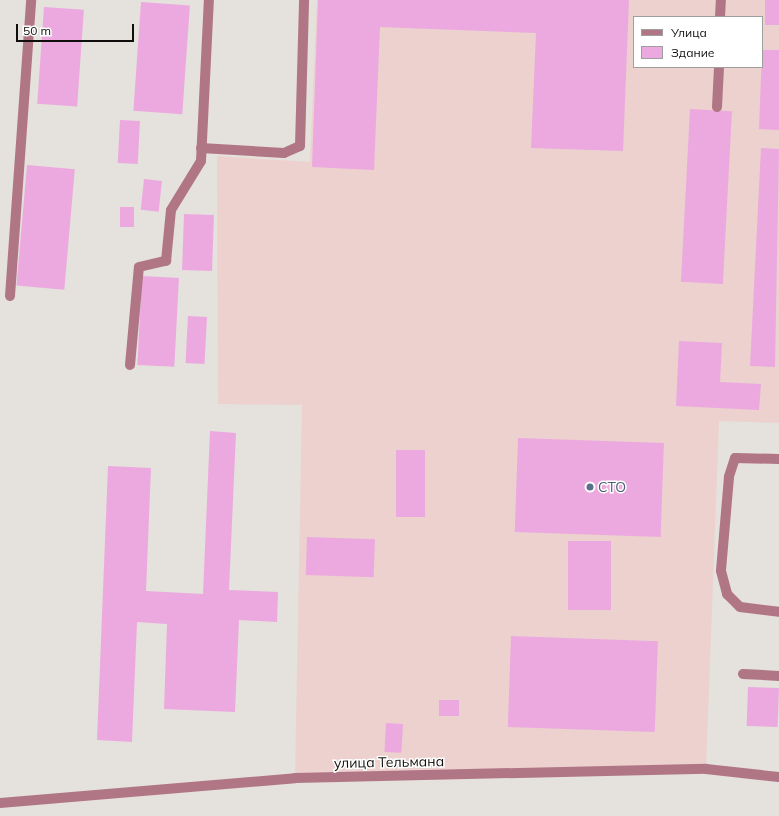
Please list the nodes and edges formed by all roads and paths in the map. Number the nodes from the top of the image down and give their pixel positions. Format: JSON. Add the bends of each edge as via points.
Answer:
{"nodes":[{"id":1,"x":31,"y":0,"type":"edge"},
{"id":2,"x":209,"y":0,"type":"edge"},
{"id":3,"x":304,"y":0,"type":"edge"},
{"id":4,"x":721,"y":0,"type":"edge"},
{"id":5,"x":720,"y":16,"type":"edge"},
{"id":6,"x":719,"y":68,"type":"edge"},
{"id":7,"x":717,"y":107,"type":"dead end"},
{"id":8,"x":202,"y":148,"type":"junction"},
{"id":9,"x":10,"y":296,"type":"dead end"},
{"id":10,"x":130,"y":365,"type":"dead end"},
{"id":11,"x":779,"y":459,"type":"edge"},
{"id":12,"x":779,"y":612,"type":"edge"},
{"id":13,"x":743,"y":674,"type":"dead end"},
{"id":14,"x":779,"y":676,"type":"edge"},
{"id":15,"x":779,"y":777,"type":"edge"},
{"id":16,"x":0,"y":803,"type":"edge"}],
"edges":[{"from":1,"to":9,"type":"street"},
{"from":2,"to":8,"type":"street"},
{"from":3,"to":8,"type":"street","via":[[300,146],[284,153]]},
{"from":4,"to":5,"type":"street"},
{"from":6,"to":7,"type":"street"},
{"from":8,"to":10,"type":"street","via":[[201,160],[171,210],[166,261],[139,267]]},
{"from":11,"to":12,"type":"street","via":[[734,458],[729,477],[721,571],[727,594],[740,607]]},
{"from":13,"to":14,"type":"street"},
{"from":15,"to":16,"type":"street","name":"улица Тельмана","via":[[706,769],[295,778]]}]}
